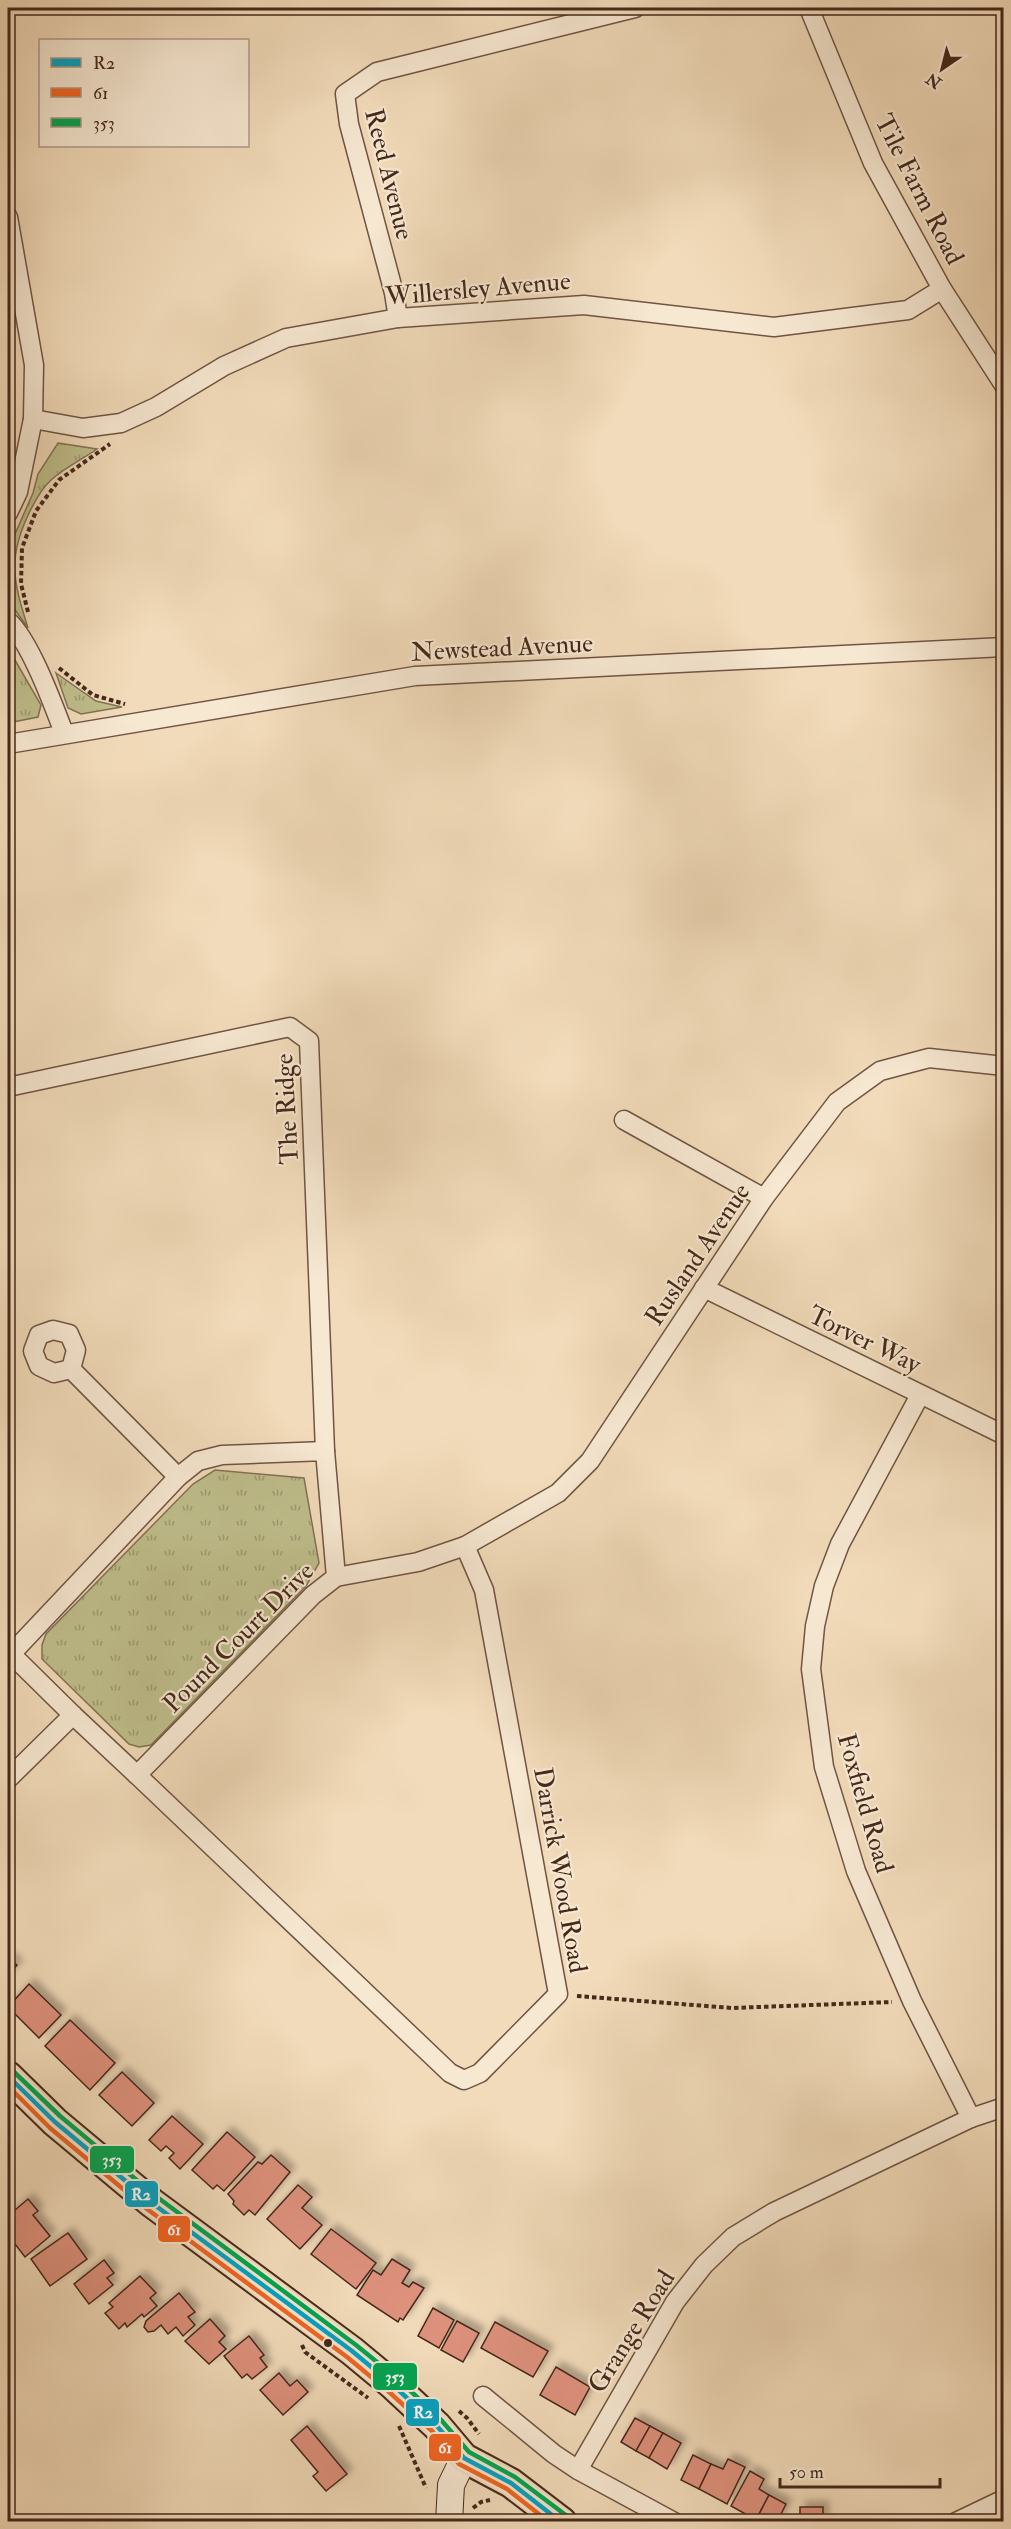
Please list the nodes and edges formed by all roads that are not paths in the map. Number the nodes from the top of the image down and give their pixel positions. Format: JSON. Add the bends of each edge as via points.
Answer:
{"nodes":[{"id":1,"x":635,"y":8,"type":"edge"},
{"id":2,"x":809,"y":8,"type":"edge"},
{"id":3,"x":8,"y":217,"type":"edge"},
{"id":4,"x":942,"y":289,"type":"junction"},
{"id":5,"x":398,"y":318,"type":"junction"},
{"id":6,"x":1004,"y":385,"type":"edge"},
{"id":7,"x":33,"y":419,"type":"junction"},
{"id":8,"x":8,"y":513,"type":"edge"},
{"id":9,"x":8,"y":621,"type":"edge"},
{"id":10,"x":1004,"y":647,"type":"edge"},
{"id":11,"x":64,"y":733,"type":"junction"},
{"id":12,"x":8,"y":744,"type":"edge"},
{"id":13,"x":1004,"y":1066,"type":"edge"},
{"id":14,"x":8,"y":1087,"type":"edge"},
{"id":15,"x":624,"y":1120,"type":"dead end"},
{"id":16,"x":764,"y":1198,"type":"junction"},
{"id":17,"x":704,"y":1288,"type":"junction"},
{"id":18,"x":71,"y":1368,"type":"dead end"},
{"id":19,"x":920,"y":1395,"type":"junction"},
{"id":20,"x":1004,"y":1435,"type":"edge"},
{"id":21,"x":325,"y":1451,"type":"junction"},
{"id":22,"x":178,"y":1477,"type":"junction"},
{"id":23,"x":465,"y":1546,"type":"junction"},
{"id":24,"x":336,"y":1577,"type":"junction"},
{"id":25,"x":9,"y":1652,"type":"edge"},
{"id":26,"x":73,"y":1715,"type":"junction"},
{"id":27,"x":137,"y":1775,"type":"junction"},
{"id":28,"x":8,"y":1779,"type":"edge"},
{"id":29,"x":8,"y":2076,"type":"edge"},
{"id":30,"x":1004,"y":2107,"type":"edge"},
{"id":31,"x":971,"y":2118,"type":"junction"},
{"id":32,"x":483,"y":2396,"type":"dead end"},
{"id":33,"x":464,"y":2458,"type":"junction"},
{"id":34,"x":578,"y":2470,"type":"junction"},
{"id":35,"x":1004,"y":2499,"type":"edge"},
{"id":36,"x":459,"y":2519,"type":"edge"},
{"id":37,"x":562,"y":2522,"type":"edge"},
{"id":38,"x":674,"y":2522,"type":"edge"},
{"id":39,"x":956,"y":2522,"type":"edge"}],
"edges":[{"from":1,"to":5,"type":"street","name":"Reed Avenue","via":[[377,72],[345,94],[349,124]]},
{"from":2,"to":4,"type":"street","name":"Tile Farm Road","via":[[873,164]]},
{"from":3,"to":7,"type":"street","via":[[34,365]]},
{"from":4,"to":5,"type":"street","name":"Willersley Avenue","via":[[908,310],[774,327],[584,305]]},
{"from":4,"to":6,"type":"street","name":"Tile Farm Road"},
{"from":5,"to":7,"type":"street","name":"Willersley Avenue","via":[[286,338],[224,366],[121,423],[84,428]]},
{"from":7,"to":8,"type":"street","via":[[18,492]]},
{"from":9,"to":11,"type":"street","via":[[31,658]]},
{"from":10,"to":11,"type":"street","name":"Newstead Avenue","via":[[415,676]]},
{"from":11,"to":12,"type":"street","name":"Newstead Avenue"},
{"from":13,"to":16,"type":"street","name":"Rusland Avenue","via":[[929,1058],[880,1071],[837,1102]]},
{"from":14,"to":21,"type":"street","name":"The Ridge","via":[[290,1027],[309,1041]]},
{"from":15,"to":16,"type":"street"},
{"from":16,"to":17,"type":"street","name":"Rusland Avenue"},
{"from":17,"to":19,"type":"street","name":"Torver Way"},
{"from":17,"to":23,"type":"street","name":"Rusland Avenue","via":[[590,1461],[558,1494]]},
{"from":18,"to":22,"type":"street"},
{"from":19,"to":20,"type":"street","name":"Torver Way"},
{"from":19,"to":31,"type":"street","name":"Foxfield Road","via":[[840,1544],[824,1586],[810,1669],[824,1767],[852,1861],[912,2001]]},
{"from":21,"to":22,"type":"street","via":[[222,1455],[198,1461]]},
{"from":21,"to":24,"type":"street","name":"Pound Court Drive"},
{"from":22,"to":25,"type":"street"},
{"from":23,"to":24,"type":"street","name":"Rusland Avenue","via":[[418,1562]]},
{"from":23,"to":27,"type":"street","name":"Darrick Wood Road","via":[[484,1590],[558,1994],[480,2073],[464,2080],[450,2073]]},
{"from":24,"to":27,"type":"street","name":"Pound Court Drive","via":[[313,1595]]},
{"from":25,"to":26,"type":"street"},
{"from":26,"to":27,"type":"street"},
{"from":26,"to":28,"type":"street"},
{"from":29,"to":33,"type":"main road","via":[[55,2122],[152,2203],[393,2385]]},
{"from":30,"to":31,"type":"street","name":"Grange Road"},
{"from":31,"to":34,"type":"street","name":"Grange Road","via":[[774,2212],[733,2237],[675,2302]]},
{"from":32,"to":34,"type":"street"},
{"from":33,"to":36,"type":"street","via":[[452,2485]]},
{"from":33,"to":37,"type":"main road","via":[[511,2483]]},
{"from":34,"to":38,"type":"street"},
{"from":35,"to":39,"type":"street"}]}
